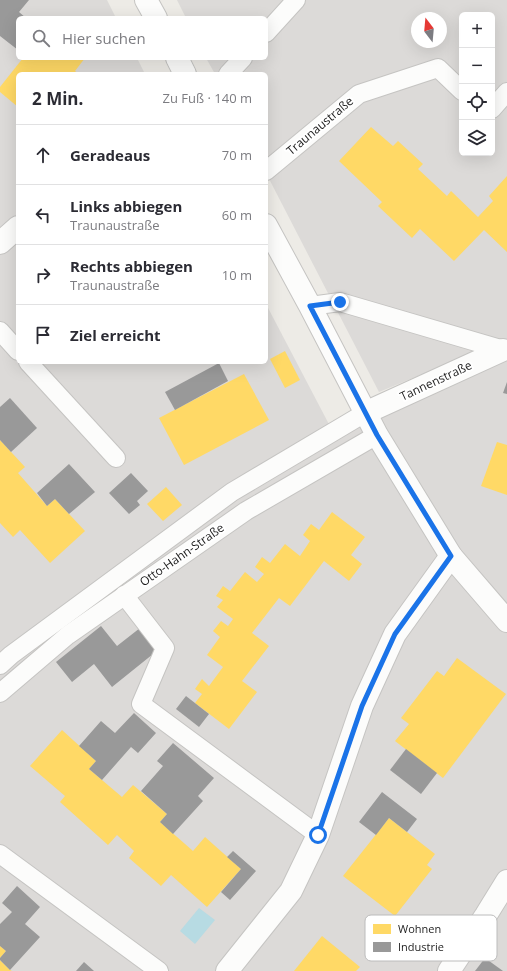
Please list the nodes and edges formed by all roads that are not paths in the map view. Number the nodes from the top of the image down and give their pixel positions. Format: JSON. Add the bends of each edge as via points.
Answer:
{"nodes":[{"id":1,"x":146,"y":0,"type":"edge"},
{"id":2,"x":296,"y":0,"type":"edge"},
{"id":3,"x":155,"y":16,"type":"edge"},
{"id":4,"x":268,"y":31,"type":"edge"},
{"id":5,"x":177,"y":60,"type":"edge"},
{"id":6,"x":241,"y":60,"type":"edge"},
{"id":7,"x":184,"y":72,"type":"edge"},
{"id":8,"x":230,"y":72,"type":"edge"},
{"id":9,"x":459,"y":88,"type":"edge"},
{"id":10,"x":507,"y":92,"type":"edge"},
{"id":11,"x":495,"y":106,"type":"edge"},
{"id":12,"x":268,"y":169,"type":"edge"},
{"id":13,"x":16,"y":229,"type":"edge"},
{"id":14,"x":268,"y":229,"type":"edge"},
{"id":15,"x":0,"y":243,"type":"edge"},
{"id":16,"x":310,"y":306,"type":"junction"},
{"id":17,"x":0,"y":331,"type":"edge"},
{"id":18,"x":16,"y":349,"type":"edge"},
{"id":19,"x":506,"y":350,"type":"edge"},
{"id":20,"x":30,"y":364,"type":"edge"},
{"id":21,"x":365,"y":413,"type":"junction"},
{"id":22,"x":377,"y":435,"type":"junction"},
{"id":23,"x":116,"y":458,"type":"dead end"},
{"id":24,"x":451,"y":556,"type":"junction"},
{"id":25,"x":124,"y":595,"type":"junction"},
{"id":26,"x":507,"y":621,"type":"edge"},
{"id":27,"x":0,"y":665,"type":"edge"},
{"id":28,"x":0,"y":693,"type":"edge"},
{"id":29,"x":318,"y":835,"type":"junction"},
{"id":30,"x":0,"y":854,"type":"edge"},
{"id":31,"x":507,"y":881,"type":"edge"},
{"id":32,"x":486,"y":915,"type":"edge"},
{"id":33,"x":455,"y":961,"type":"edge"},
{"id":34,"x":158,"y":971,"type":"edge"},
{"id":35,"x":227,"y":971,"type":"edge"},
{"id":36,"x":448,"y":971,"type":"edge"}],
"edges":[{"from":1,"to":3,"type":"street"},
{"from":2,"to":4,"type":"lane"},
{"from":5,"to":7,"type":"street"},
{"from":6,"to":8,"type":"lane"},
{"from":9,"to":12,"type":"lane","name":"Traunaustraße","via":[[438,68],[359,94]]},
{"from":10,"to":11,"type":"lane"},
{"from":13,"to":15,"type":"street"},
{"from":14,"to":16,"type":"street"},
{"from":16,"to":19,"type":"lane","via":[[340,302]]},
{"from":16,"to":21,"type":"street"},
{"from":17,"to":18,"type":"lane"},
{"from":19,"to":21,"type":"street","name":"Tannenstraße"},
{"from":20,"to":23,"type":"lane"},
{"from":21,"to":22,"type":"street"},
{"from":21,"to":27,"type":"lane","name":"Otto-Hahn-Straße","via":[[232,492]]},
{"from":22,"to":24,"type":"street"},
{"from":22,"to":25,"type":"lane","name":"Otto-Hahn-Straße","via":[[246,511]]},
{"from":24,"to":26,"type":"street"},
{"from":24,"to":29,"type":"street","via":[[395,634],[362,706]]},
{"from":25,"to":28,"type":"lane","name":"Otto-Hahn-Straße","via":[[68,635]]},
{"from":25,"to":29,"type":"lane","via":[[166,648],[141,704]]},
{"from":29,"to":35,"type":"street","via":[[291,891]]},
{"from":30,"to":34,"type":"lane"},
{"from":31,"to":32,"type":"street"},
{"from":33,"to":36,"type":"street"}]}
